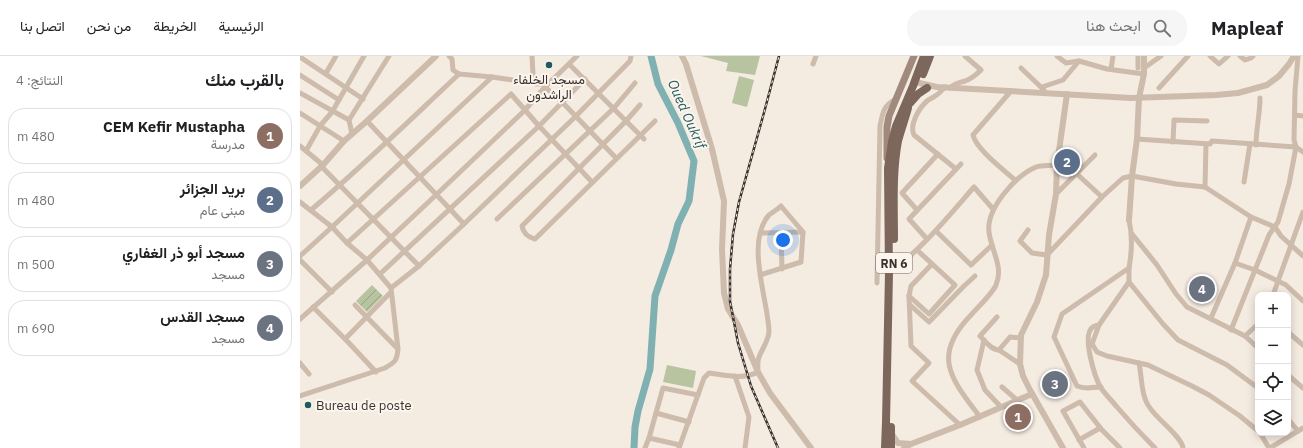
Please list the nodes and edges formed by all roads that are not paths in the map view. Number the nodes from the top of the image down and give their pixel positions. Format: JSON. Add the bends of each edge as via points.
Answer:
{"nodes":[{"id":1,"x":336,"y":56,"type":"edge"},
{"id":2,"x":364,"y":56,"type":"edge"},
{"id":3,"x":389,"y":56,"type":"edge"},
{"id":4,"x":436,"y":56,"type":"edge"},
{"id":5,"x":449,"y":56,"type":"edge"},
{"id":6,"x":532,"y":56,"type":"edge"},
{"id":7,"x":577,"y":56,"type":"edge"},
{"id":8,"x":631,"y":56,"type":"edge"},
{"id":9,"x":682,"y":56,"type":"edge"},
{"id":10,"x":686,"y":56,"type":"edge"},
{"id":11,"x":816,"y":56,"type":"edge"},
{"id":12,"x":914,"y":56,"type":"edge"},
{"id":13,"x":924,"y":56,"type":"edge"},
{"id":14,"x":930,"y":56,"type":"edge"},
{"id":15,"x":965,"y":56,"type":"edge"},
{"id":16,"x":1058,"y":56,"type":"edge"},
{"id":17,"x":1113,"y":56,"type":"edge"},
{"id":18,"x":1138,"y":56,"type":"edge"},
{"id":19,"x":1144,"y":56,"type":"edge"},
{"id":20,"x":1161,"y":56,"type":"edge"},
{"id":21,"x":1188,"y":56,"type":"edge"},
{"id":22,"x":1210,"y":56,"type":"edge"},
{"id":23,"x":1228,"y":56,"type":"edge"},
{"id":24,"x":1240,"y":56,"type":"edge"},
{"id":25,"x":1253,"y":56,"type":"edge"},
{"id":26,"x":1294,"y":56,"type":"edge"},
{"id":27,"x":1298,"y":56,"type":"edge"},
{"id":28,"x":300,"y":57,"type":"edge"},
{"id":29,"x":1079,"y":61,"type":"junction"},
{"id":30,"x":569,"y":64,"type":"junction"},
{"id":31,"x":686,"y":64,"type":"junction"},
{"id":32,"x":813,"y":64,"type":"dead end"},
{"id":33,"x":1021,"y":68,"type":"dead end"},
{"id":34,"x":1111,"y":69,"type":"junction"},
{"id":35,"x":1142,"y":70,"type":"junction"},
{"id":36,"x":923,"y":72,"type":"junction"},
{"id":37,"x":326,"y":73,"type":"junction"},
{"id":38,"x":459,"y":74,"type":"junction"},
{"id":39,"x":300,"y":75,"type":"edge"},
{"id":40,"x":492,"y":77,"type":"junction"},
{"id":41,"x":585,"y":79,"type":"junction"},
{"id":42,"x":635,"y":83,"type":"dead end"},
{"id":43,"x":536,"y":84,"type":"junction"},
{"id":44,"x":916,"y":84,"type":"junction"},
{"id":45,"x":346,"y":86,"type":"junction"},
{"id":46,"x":546,"y":86,"type":"junction"},
{"id":47,"x":928,"y":86,"type":"junction"},
{"id":48,"x":1042,"y":87,"type":"junction"},
{"id":49,"x":948,"y":88,"type":"junction"},
{"id":50,"x":1158,"y":88,"type":"dead end"},
{"id":51,"x":1011,"y":91,"type":"junction"},
{"id":52,"x":300,"y":93,"type":"edge"},
{"id":53,"x":599,"y":93,"type":"junction"},
{"id":54,"x":1048,"y":93,"type":"junction"},
{"id":55,"x":1067,"y":94,"type":"junction"},
{"id":56,"x":1139,"y":98,"type":"junction"},
{"id":57,"x":1260,"y":98,"type":"dead end"},
{"id":58,"x":363,"y":99,"type":"junction"},
{"id":59,"x":339,"y":100,"type":"junction"},
{"id":60,"x":563,"y":102,"type":"junction"},
{"id":61,"x":895,"y":102,"type":"junction"},
{"id":62,"x":910,"y":103,"type":"junction"},
{"id":63,"x":640,"y":105,"type":"dead end"},
{"id":64,"x":614,"y":108,"type":"junction"},
{"id":65,"x":524,"y":111,"type":"junction"},
{"id":66,"x":332,"y":112,"type":"junction"},
{"id":67,"x":300,"y":113,"type":"edge"},
{"id":68,"x":1295,"y":115,"type":"junction"},
{"id":69,"x":1303,"y":116,"type":"edge"},
{"id":70,"x":575,"y":117,"type":"junction"},
{"id":71,"x":349,"y":120,"type":"junction"},
{"id":72,"x":367,"y":121,"type":"junction"},
{"id":73,"x":626,"y":121,"type":"junction"},
{"id":74,"x":655,"y":121,"type":"dead end"},
{"id":75,"x":1207,"y":121,"type":"dead end"},
{"id":76,"x":900,"y":122,"type":"junction"},
{"id":77,"x":320,"y":126,"type":"junction"},
{"id":78,"x":539,"y":126,"type":"junction"},
{"id":79,"x":590,"y":131,"type":"junction"},
{"id":80,"x":352,"y":134,"type":"junction"},
{"id":81,"x":643,"y":137,"type":"junction"},
{"id":82,"x":1137,"y":139,"type":"junction"},
{"id":83,"x":551,"y":140,"type":"junction"},
{"id":84,"x":344,"y":141,"type":"junction"},
{"id":85,"x":388,"y":142,"type":"junction"},
{"id":86,"x":1173,"y":142,"type":"junction"},
{"id":87,"x":1206,"y":144,"type":"junction"},
{"id":88,"x":1250,"y":144,"type":"junction"},
{"id":89,"x":602,"y":145,"type":"junction"},
{"id":90,"x":1256,"y":145,"type":"junction"},
{"id":91,"x":300,"y":146,"type":"edge"},
{"id":92,"x":1296,"y":147,"type":"junction"},
{"id":93,"x":306,"y":151,"type":"junction"},
{"id":94,"x":1303,"y":152,"type":"edge"},
{"id":95,"x":938,"y":154,"type":"junction"},
{"id":96,"x":566,"y":155,"type":"junction"},
{"id":97,"x":1095,"y":155,"type":"dead end"},
{"id":98,"x":616,"y":158,"type":"junction"},
{"id":99,"x":404,"y":160,"type":"junction"},
{"id":100,"x":961,"y":164,"type":"dead end"},
{"id":101,"x":1056,"y":165,"type":"junction"},
{"id":102,"x":322,"y":166,"type":"junction"},
{"id":103,"x":579,"y":168,"type":"junction"},
{"id":104,"x":888,"y":168,"type":"junction"},
{"id":105,"x":956,"y":169,"type":"junction"},
{"id":106,"x":1077,"y":174,"type":"junction"},
{"id":107,"x":1132,"y":176,"type":"junction"},
{"id":108,"x":421,"y":178,"type":"junction"},
{"id":109,"x":1015,"y":180,"type":"junction"},
{"id":110,"x":592,"y":182,"type":"junction"},
{"id":111,"x":1244,"y":182,"type":"dead end"},
{"id":112,"x":340,"y":185,"type":"junction"},
{"id":113,"x":300,"y":186,"type":"edge"},
{"id":114,"x":1205,"y":187,"type":"junction"},
{"id":115,"x":437,"y":194,"type":"junction"},
{"id":116,"x":1056,"y":194,"type":"junction"},
{"id":117,"x":878,"y":195,"type":"junction"},
{"id":118,"x":888,"y":196,"type":"junction"},
{"id":119,"x":1102,"y":197,"type":"junction"},
{"id":120,"x":300,"y":202,"type":"edge"},
{"id":121,"x":358,"y":203,"type":"junction"},
{"id":122,"x":450,"y":208,"type":"junction"},
{"id":123,"x":993,"y":209,"type":"junction"},
{"id":124,"x":311,"y":210,"type":"junction"},
{"id":125,"x":917,"y":210,"type":"junction"},
{"id":126,"x":1303,"y":212,"type":"edge"},
{"id":127,"x":1251,"y":217,"type":"junction"},
{"id":128,"x":374,"y":219,"type":"junction"},
{"id":129,"x":497,"y":219,"type":"dead end"},
{"id":130,"x":1129,"y":220,"type":"joint"},
{"id":131,"x":464,"y":224,"type":"junction"},
{"id":132,"x":332,"y":227,"type":"junction"},
{"id":133,"x":1275,"y":227,"type":"junction"},
{"id":134,"x":1028,"y":230,"type":"dead end"},
{"id":135,"x":936,"y":231,"type":"junction"},
{"id":136,"x":781,"y":232,"type":"junction"},
{"id":137,"x":803,"y":232,"type":"junction"},
{"id":138,"x":761,"y":233,"type":"junction"},
{"id":139,"x":1132,"y":234,"type":"junction"},
{"id":140,"x":391,"y":237,"type":"junction"},
{"id":141,"x":927,"y":239,"type":"junction"},
{"id":142,"x":347,"y":243,"type":"junction"},
{"id":143,"x":992,"y":245,"type":"junction"},
{"id":144,"x":1292,"y":245,"type":"junction"},
{"id":145,"x":917,"y":250,"type":"junction"},
{"id":146,"x":405,"y":251,"type":"junction"},
{"id":147,"x":1047,"y":255,"type":"junction"},
{"id":148,"x":300,"y":256,"type":"edge"},
{"id":149,"x":1303,"y":256,"type":"edge"},
{"id":150,"x":300,"y":260,"type":"edge"},
{"id":151,"x":367,"y":260,"type":"junction"},
{"id":152,"x":1235,"y":263,"type":"junction"},
{"id":153,"x":932,"y":264,"type":"junction"},
{"id":154,"x":419,"y":266,"type":"junction"},
{"id":155,"x":891,"y":267,"type":"junction"},
{"id":156,"x":1129,"y":268,"type":"junction"},
{"id":157,"x":782,"y":269,"type":"junction"},
{"id":158,"x":1255,"y":270,"type":"junction"},
{"id":159,"x":380,"y":274,"type":"junction"},
{"id":160,"x":760,"y":275,"type":"junction"},
{"id":161,"x":975,"y":276,"type":"dead end"},
{"id":162,"x":1277,"y":281,"type":"junction"},
{"id":163,"x":1129,"y":282,"type":"junction"},
{"id":164,"x":877,"y":283,"type":"dead end"},
{"id":165,"x":391,"y":290,"type":"junction"},
{"id":166,"x":332,"y":292,"type":"junction"},
{"id":167,"x":1274,"y":292,"type":"edge"},
{"id":168,"x":909,"y":296,"type":"junction"},
{"id":169,"x":1303,"y":301,"type":"edge"},
{"id":170,"x":354,"y":305,"type":"dead end"},
{"id":171,"x":910,"y":305,"type":"junction"},
{"id":172,"x":313,"y":307,"type":"junction"},
{"id":173,"x":366,"y":316,"type":"junction"},
{"id":174,"x":997,"y":317,"type":"dead end"},
{"id":175,"x":1211,"y":318,"type":"junction"},
{"id":176,"x":300,"y":319,"type":"edge"},
{"id":177,"x":1099,"y":325,"type":"junction"},
{"id":178,"x":1255,"y":327,"type":"edge"},
{"id":179,"x":1231,"y":330,"type":"junction"},
{"id":180,"x":1291,"y":335,"type":"edge"},
{"id":181,"x":1245,"y":336,"type":"junction"},
{"id":182,"x":1020,"y":338,"type":"junction"},
{"id":183,"x":345,"y":339,"type":"junction"},
{"id":184,"x":984,"y":340,"type":"junction"},
{"id":185,"x":1255,"y":345,"type":"edge"},
{"id":186,"x":1303,"y":345,"type":"edge"},
{"id":187,"x":398,"y":349,"type":"junction"},
{"id":188,"x":999,"y":350,"type":"junction"},
{"id":189,"x":300,"y":363,"type":"edge"},
{"id":190,"x":1020,"y":364,"type":"junction"},
{"id":191,"x":1139,"y":364,"type":"junction"},
{"id":192,"x":376,"y":372,"type":"junction"},
{"id":193,"x":756,"y":373,"type":"junction"},
{"id":194,"x":309,"y":374,"type":"dead end"},
{"id":195,"x":735,"y":376,"type":"junction"},
{"id":196,"x":1291,"y":378,"type":"edge"},
{"id":197,"x":1255,"y":386,"type":"edge"},
{"id":198,"x":1002,"y":387,"type":"dead end"},
{"id":199,"x":1101,"y":388,"type":"junction"},
{"id":200,"x":1303,"y":388,"type":"edge"},
{"id":201,"x":1032,"y":394,"type":"junction"},
{"id":202,"x":698,"y":395,"type":"junction"},
{"id":203,"x":300,"y":396,"type":"edge"},
{"id":204,"x":1017,"y":400,"type":"junction"},
{"id":205,"x":1001,"y":407,"type":"junction"},
{"id":206,"x":656,"y":413,"type":"junction"},
{"id":207,"x":980,"y":417,"type":"junction"},
{"id":208,"x":1291,"y":421,"type":"edge"},
{"id":209,"x":688,"y":422,"type":"junction"},
{"id":210,"x":960,"y":425,"type":"junction"},
{"id":211,"x":1100,"y":428,"type":"junction"},
{"id":212,"x":1255,"y":429,"type":"edge"},
{"id":213,"x":1301,"y":429,"type":"edge"},
{"id":214,"x":1262,"y":436,"type":"edge"},
{"id":215,"x":649,"y":438,"type":"junction"},
{"id":216,"x":1079,"y":440,"type":"junction"},
{"id":217,"x":911,"y":444,"type":"junction"},
{"id":218,"x":890,"y":446,"type":"edge"},
{"id":219,"x":680,"y":447,"type":"edge"},
{"id":220,"x":644,"y":448,"type":"edge"},
{"id":221,"x":745,"y":448,"type":"edge"},
{"id":222,"x":811,"y":448,"type":"edge"},
{"id":223,"x":904,"y":448,"type":"edge"},
{"id":224,"x":1063,"y":448,"type":"edge"},
{"id":225,"x":1084,"y":448,"type":"edge"},
{"id":226,"x":1120,"y":448,"type":"edge"},
{"id":227,"x":1155,"y":448,"type":"edge"},
{"id":228,"x":1183,"y":448,"type":"edge"},
{"id":229,"x":1270,"y":448,"type":"edge"}],
"edges":[{"from":1,"to":37,"type":"street"},
{"from":2,"to":45,"type":"street"},
{"from":3,"to":58,"type":"street"},
{"from":4,"to":72,"type":"street"},
{"from":5,"to":38,"type":"street","via":[[452,59],[453,70]]},
{"from":6,"to":43,"type":"street"},
{"from":7,"to":30,"type":"street"},
{"from":8,"to":53,"type":"street","via":[[630,61]]},
{"from":9,"to":31,"type":"street"},
{"from":10,"to":31,"type":"street"},
{"from":11,"to":32,"type":"street"},
{"from":12,"to":61,"type":"main road"},
{"from":13,"to":44,"type":"main road","number":"RN 6"},
{"from":14,"to":36,"type":"main road","number":"RN 6"},
{"from":15,"to":49,"type":"street","via":[[981,70],[975,76]]},
{"from":16,"to":29,"type":"street","via":[[1066,63]]},
{"from":17,"to":34,"type":"street"},
{"from":18,"to":35,"type":"street"},
{"from":19,"to":35,"type":"street"},
{"from":20,"to":35,"type":"street"},
{"from":21,"to":50,"type":"street"},
{"from":22,"to":23,"type":"street","via":[[1219,64]]},
{"from":24,"to":25,"type":"street","via":[[1245,60]]},
{"from":26,"to":56,"type":"street","via":[[1279,76],[1268,85],[1256,89],[1216,95]]},
{"from":27,"to":68,"type":"street"},
{"from":28,"to":37,"type":"street"},
{"from":29,"to":34,"type":"street"},
{"from":29,"to":48,"type":"street","via":[[1063,80]]},
{"from":30,"to":41,"type":"street"},
{"from":30,"to":46,"type":"street"},
{"from":31,"to":193,"type":"street","via":[[712,149],[724,201],[724,293],[728,309],[738,325]]},
{"from":33,"to":48,"type":"street"},
{"from":34,"to":35,"type":"street"},
{"from":35,"to":56,"type":"street"},
{"from":36,"to":44,"type":"main road","number":"RN 6"},
{"from":36,"to":47,"type":"main road"},
{"from":37,"to":45,"type":"street"},
{"from":38,"to":40,"type":"street"},
{"from":38,"to":85,"type":"street"},
{"from":39,"to":59,"type":"street"},
{"from":40,"to":43,"type":"street"},
{"from":40,"to":99,"type":"street"},
{"from":41,"to":53,"type":"street"},
{"from":41,"to":60,"type":"street"},
{"from":42,"to":64,"type":"street"},
{"from":43,"to":46,"type":"street"},
{"from":44,"to":47,"type":"street"},
{"from":44,"to":62,"type":"main road","number":"RN 6"},
{"from":44,"to":76,"type":"main road","number":"RN 6"},
{"from":45,"to":58,"type":"street"},
{"from":45,"to":59,"type":"street"},
{"from":46,"to":60,"type":"street"},
{"from":46,"to":65,"type":"street"},
{"from":47,"to":49,"type":"street"},
{"from":47,"to":62,"type":"main road"},
{"from":48,"to":54,"type":"street"},
{"from":49,"to":51,"type":"street"},
{"from":49,"to":95,"type":"street","via":[[927,100],[913,122],[914,135]]},
{"from":51,"to":54,"type":"street"},
{"from":51,"to":109,"type":"street","via":[[973,136],[980,148]]},
{"from":52,"to":66,"type":"street"},
{"from":53,"to":64,"type":"street"},
{"from":53,"to":70,"type":"street"},
{"from":54,"to":55,"type":"street"},
{"from":55,"to":56,"type":"street"},
{"from":55,"to":101,"type":"street"},
{"from":56,"to":82,"type":"street"},
{"from":57,"to":90,"type":"street"},
{"from":58,"to":71,"type":"street"},
{"from":59,"to":66,"type":"street"},
{"from":60,"to":70,"type":"street"},
{"from":60,"to":78,"type":"street"},
{"from":61,"to":76,"type":"main road"},
{"from":61,"to":104,"type":"main road","via":[[887,127]]},
{"from":61,"to":117,"type":"street","via":[[886,106],[882,115]]},
{"from":62,"to":76,"type":"main road","number":"RN 6"},
{"from":63,"to":73,"type":"street"},
{"from":64,"to":73,"type":"street"},
{"from":64,"to":79,"type":"street"},
{"from":65,"to":78,"type":"street"},
{"from":65,"to":108,"type":"street","via":[[511,94]]},
{"from":65,"to":115,"type":"street"},
{"from":66,"to":71,"type":"street"},
{"from":66,"to":77,"type":"street"},
{"from":67,"to":77,"type":"street"},
{"from":68,"to":69,"type":"street"},
{"from":68,"to":92,"type":"street"},
{"from":70,"to":79,"type":"street"},
{"from":70,"to":83,"type":"street"},
{"from":71,"to":80,"type":"street"},
{"from":72,"to":80,"type":"street"},
{"from":72,"to":85,"type":"street"},
{"from":73,"to":81,"type":"street"},
{"from":73,"to":89,"type":"street"},
{"from":74,"to":81,"type":"street"},
{"from":75,"to":86,"type":"street","via":[[1174,120]]},
{"from":76,"to":104,"type":"main road","number":"RN 6","via":[[893,138]]},
{"from":76,"to":155,"type":"main road","number":"RN 6"},
{"from":77,"to":84,"type":"street"},
{"from":77,"to":93,"type":"street"},
{"from":78,"to":83,"type":"street"},
{"from":78,"to":122,"type":"street"},
{"from":79,"to":89,"type":"street"},
{"from":79,"to":96,"type":"street"},
{"from":80,"to":84,"type":"street"},
{"from":81,"to":98,"type":"street"},
{"from":82,"to":86,"type":"street"},
{"from":82,"to":107,"type":"street"},
{"from":83,"to":96,"type":"street"},
{"from":83,"to":131,"type":"street"},
{"from":84,"to":102,"type":"street"},
{"from":85,"to":99,"type":"street"},
{"from":85,"to":112,"type":"street"},
{"from":86,"to":87,"type":"street"},
{"from":87,"to":88,"type":"street","via":[[1212,141]]},
{"from":87,"to":114,"type":"street"},
{"from":88,"to":90,"type":"street"},
{"from":88,"to":111,"type":"street"},
{"from":89,"to":98,"type":"street"},
{"from":89,"to":103,"type":"street"},
{"from":90,"to":92,"type":"street"},
{"from":91,"to":93,"type":"street"},
{"from":92,"to":94,"type":"street"},
{"from":92,"to":133,"type":"street","via":[[1289,184]]},
{"from":93,"to":102,"type":"street"},
{"from":95,"to":105,"type":"street"},
{"from":95,"to":125,"type":"street","via":[[902,194]]},
{"from":96,"to":103,"type":"street"},
{"from":96,"to":129,"type":"street"},
{"from":97,"to":106,"type":"street"},
{"from":98,"to":110,"type":"street"},
{"from":99,"to":108,"type":"street"},
{"from":99,"to":121,"type":"street"},
{"from":100,"to":105,"type":"street"},
{"from":101,"to":109,"type":"street","via":[[1038,166]]},
{"from":101,"to":116,"type":"street"},
{"from":102,"to":112,"type":"street"},
{"from":102,"to":113,"type":"street"},
{"from":103,"to":110,"type":"street"},
{"from":103,"to":110,"type":"street","via":[[522,226],[523,232],[535,239]]},
{"from":104,"to":118,"type":"main road","number":"RN 6"},
{"from":105,"to":125,"type":"street"},
{"from":106,"to":116,"type":"street"},
{"from":106,"to":119,"type":"street"},
{"from":107,"to":114,"type":"street"},
{"from":107,"to":119,"type":"street","via":[[1123,178]]},
{"from":107,"to":130,"type":"street"},
{"from":108,"to":115,"type":"street"},
{"from":108,"to":128,"type":"street"},
{"from":109,"to":123,"type":"street"},
{"from":112,"to":121,"type":"street"},
{"from":112,"to":124,"type":"street"},
{"from":114,"to":127,"type":"street"},
{"from":115,"to":122,"type":"street"},
{"from":115,"to":140,"type":"street"},
{"from":116,"to":147,"type":"street"},
{"from":117,"to":118,"type":"street"},
{"from":117,"to":164,"type":"street"},
{"from":118,"to":155,"type":"main road","number":"RN 6"},
{"from":119,"to":147,"type":"street"},
{"from":120,"to":124,"type":"street"},
{"from":121,"to":128,"type":"street"},
{"from":121,"to":132,"type":"street"},
{"from":122,"to":131,"type":"street"},
{"from":122,"to":146,"type":"street"},
{"from":123,"to":135,"type":"street","via":[[974,187]]},
{"from":123,"to":143,"type":"street","via":[[989,219]]},
{"from":124,"to":132,"type":"street"},
{"from":125,"to":141,"type":"street","via":[[909,219]]},
{"from":126,"to":144,"type":"street"},
{"from":127,"to":133,"type":"street"},
{"from":127,"to":152,"type":"street"},
{"from":128,"to":140,"type":"street"},
{"from":128,"to":142,"type":"street"},
{"from":130,"to":139,"type":"street"},
{"from":131,"to":154,"type":"street"},
{"from":132,"to":142,"type":"street"},
{"from":132,"to":148,"type":"street"},
{"from":133,"to":144,"type":"street"},
{"from":133,"to":158,"type":"street","via":[[1269,235]]},
{"from":134,"to":147,"type":"street","via":[[1020,241],[1032,253]]},
{"from":135,"to":141,"type":"street"},
{"from":135,"to":143,"type":"street","via":[[971,265]]},
{"from":136,"to":137,"type":"street"},
{"from":136,"to":138,"type":"street"},
{"from":136,"to":157,"type":"street"},
{"from":137,"to":138,"type":"street","via":[[781,206],[769,216]]},
{"from":137,"to":157,"type":"street","via":[[801,262]]},
{"from":138,"to":160,"type":"street","via":[[758,250]]},
{"from":139,"to":156,"type":"street"},
{"from":139,"to":175,"type":"street","via":[[1187,307]]},
{"from":140,"to":146,"type":"street"},
{"from":140,"to":151,"type":"street"},
{"from":141,"to":145,"type":"street"},
{"from":142,"to":151,"type":"street"},
{"from":143,"to":207,"type":"street","via":[[999,273],[996,286],[954,335],[948,352],[954,380]]},
{"from":144,"to":149,"type":"street"},
{"from":144,"to":162,"type":"street"},
{"from":145,"to":153,"type":"street"},
{"from":145,"to":155,"type":"street"},
{"from":146,"to":154,"type":"street"},
{"from":146,"to":159,"type":"street"},
{"from":147,"to":182,"type":"street","via":[[1043,287]]},
{"from":150,"to":166,"type":"street"},
{"from":151,"to":159,"type":"street"},
{"from":151,"to":166,"type":"street"},
{"from":152,"to":158,"type":"street"},
{"from":152,"to":175,"type":"street"},
{"from":153,"to":168,"type":"street","via":[[911,286]]},
{"from":153,"to":168,"type":"street","via":[[955,285],[929,314]]},
{"from":154,"to":165,"type":"street"},
{"from":155,"to":218,"type":"main road","number":"RN 6"},
{"from":155,"to":218,"type":"main road","number":"RN 6"},
{"from":156,"to":163,"type":"street"},
{"from":156,"to":199,"type":"street","via":[[1062,314],[1054,337],[1077,386],[1085,389]]},
{"from":157,"to":160,"type":"street"},
{"from":158,"to":162,"type":"street"},
{"from":158,"to":179,"type":"street"},
{"from":159,"to":165,"type":"street"},
{"from":160,"to":193,"type":"street","via":[[769,333],[758,359]]},
{"from":161,"to":171,"type":"street","via":[[929,322]]},
{"from":162,"to":167,"type":"street"},
{"from":162,"to":169,"type":"street","via":[[1286,285]]},
{"from":163,"to":177,"type":"street"},
{"from":163,"to":197,"type":"street","via":[[1178,340],[1227,365]]},
{"from":165,"to":173,"type":"street"},
{"from":165,"to":187,"type":"street"},
{"from":166,"to":172,"type":"street"},
{"from":168,"to":171,"type":"street"},
{"from":170,"to":173,"type":"street"},
{"from":171,"to":210,"type":"street","via":[[911,346],[929,363],[912,381]]},
{"from":172,"to":176,"type":"street"},
{"from":172,"to":183,"type":"street"},
{"from":173,"to":183,"type":"street"},
{"from":173,"to":187,"type":"street"},
{"from":174,"to":184,"type":"street","via":[[980,336]]},
{"from":175,"to":179,"type":"street"},
{"from":177,"to":191,"type":"street","via":[[1092,344],[1097,352]]},
{"from":177,"to":199,"type":"street","via":[[1093,326],[1090,330],[1088,346]]},
{"from":178,"to":181,"type":"street"},
{"from":179,"to":181,"type":"street"},
{"from":180,"to":186,"type":"street"},
{"from":181,"to":185,"type":"street"},
{"from":182,"to":188,"type":"street","via":[[1010,337]]},
{"from":182,"to":190,"type":"street"},
{"from":183,"to":192,"type":"street"},
{"from":184,"to":188,"type":"street","via":[[995,350]]},
{"from":184,"to":205,"type":"street","via":[[977,370],[986,390]]},
{"from":187,"to":192,"type":"street","via":[[394,363]]},
{"from":188,"to":190,"type":"street"},
{"from":189,"to":194,"type":"street"},
{"from":190,"to":201,"type":"street"},
{"from":191,"to":212,"type":"street","via":[[1165,372],[1209,394]]},
{"from":191,"to":228,"type":"street","via":[[1149,407],[1180,440]]},
{"from":192,"to":203,"type":"street"},
{"from":193,"to":195,"type":"street","via":[[750,376]]},
{"from":193,"to":222,"type":"street"},
{"from":195,"to":202,"type":"street","via":[[709,373],[704,378]]},
{"from":195,"to":221,"type":"street","via":[[749,417]]},
{"from":196,"to":200,"type":"street"},
{"from":198,"to":204,"type":"street"},
{"from":199,"to":227,"type":"street"},
{"from":201,"to":204,"type":"street"},
{"from":201,"to":224,"type":"street"},
{"from":202,"to":206,"type":"street","via":[[663,388]]},
{"from":202,"to":209,"type":"street"},
{"from":204,"to":205,"type":"street"},
{"from":205,"to":207,"type":"street"},
{"from":206,"to":209,"type":"street"},
{"from":206,"to":215,"type":"street"},
{"from":207,"to":210,"type":"street"},
{"from":208,"to":213,"type":"street"},
{"from":209,"to":219,"type":"street"},
{"from":210,"to":217,"type":"street"},
{"from":211,"to":216,"type":"street"},
{"from":211,"to":216,"type":"street","via":[[1080,402],[1063,411]]},
{"from":211,"to":226,"type":"street"},
{"from":213,"to":229,"type":"street"},
{"from":214,"to":229,"type":"street"},
{"from":215,"to":219,"type":"street"},
{"from":215,"to":220,"type":"street"},
{"from":216,"to":225,"type":"street"},
{"from":217,"to":218,"type":"street"},
{"from":217,"to":223,"type":"street"}]}
